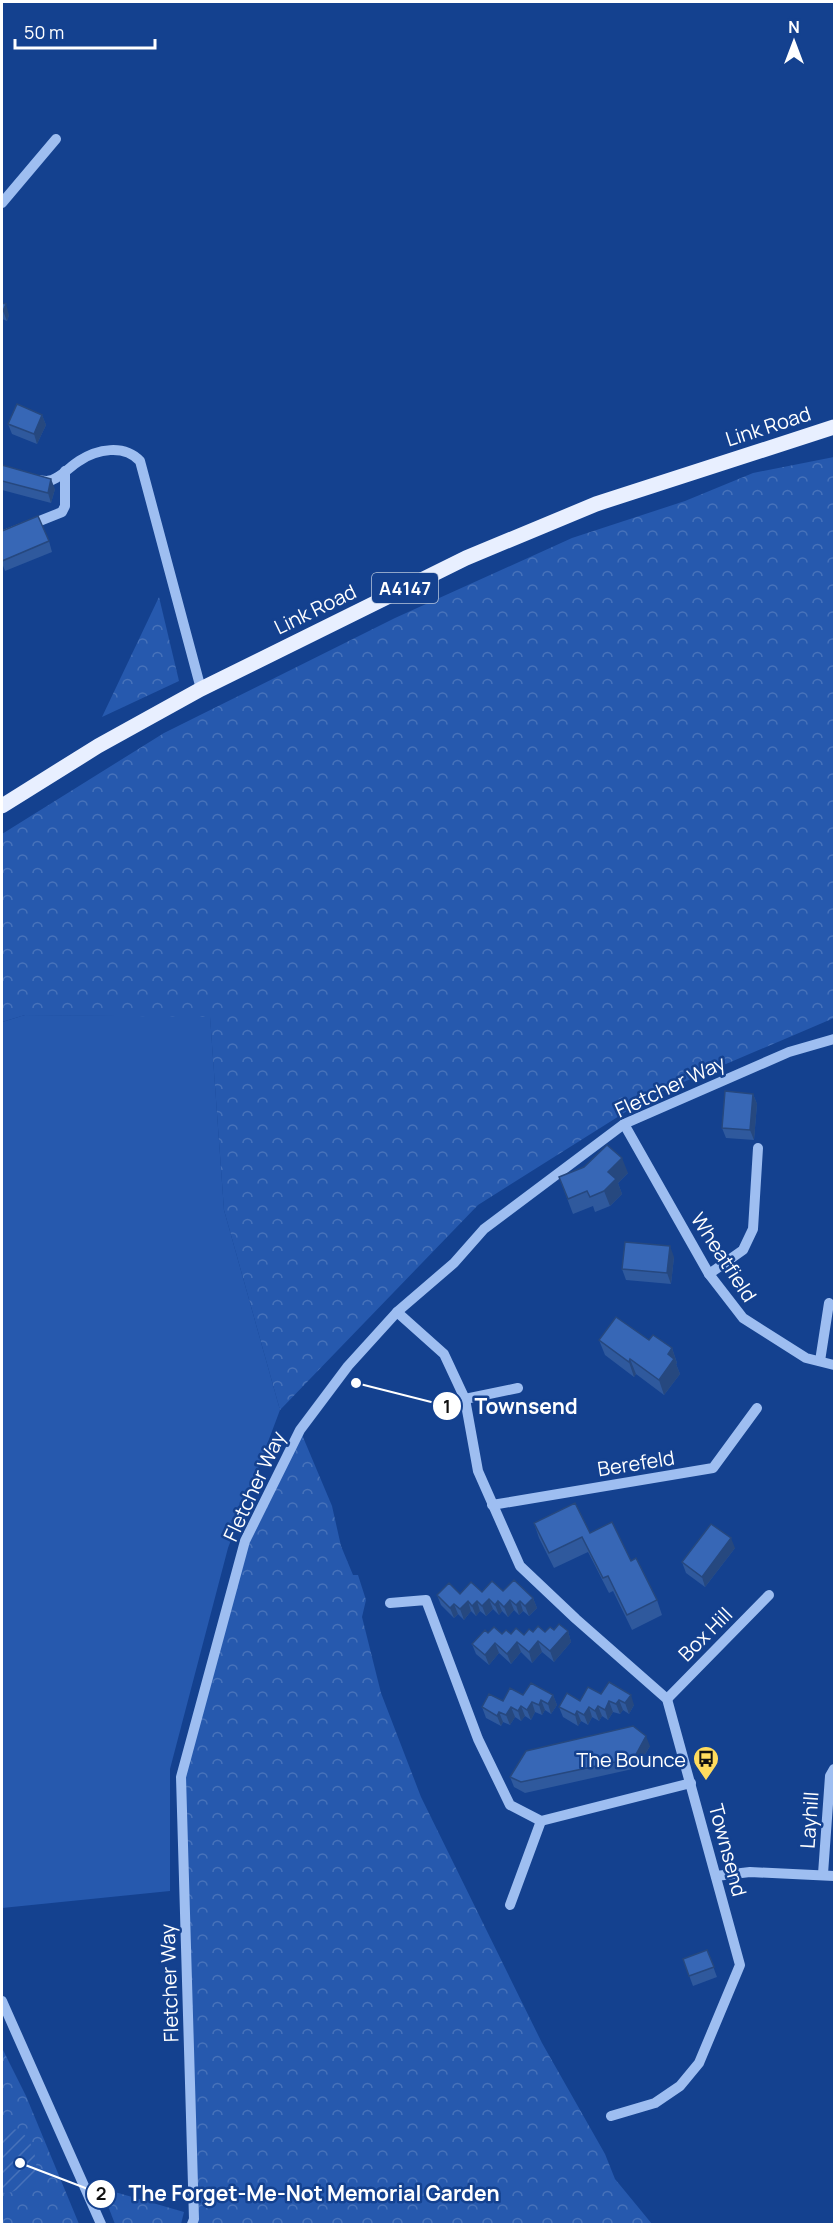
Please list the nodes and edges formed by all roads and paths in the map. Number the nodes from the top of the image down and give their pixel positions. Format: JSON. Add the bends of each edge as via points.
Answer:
{"nodes":[{"id":1,"x":56,"y":139,"type":"dead end"},
{"id":2,"x":2,"y":203,"type":"edge"},
{"id":3,"x":834,"y":427,"type":"edge"},
{"id":4,"x":65,"y":471,"type":"junction"},
{"id":5,"x":27,"y":478,"type":"edge"},
{"id":6,"x":2,"y":536,"type":"edge"},
{"id":7,"x":201,"y":689,"type":"junction"},
{"id":8,"x":2,"y":806,"type":"edge"},
{"id":9,"x":834,"y":1039,"type":"edge"},
{"id":10,"x":624,"y":1124,"type":"junction"},
{"id":11,"x":758,"y":1148,"type":"dead end"},
{"id":12,"x":709,"y":1274,"type":"junction"},
{"id":13,"x":829,"y":1303,"type":"dead end"},
{"id":14,"x":397,"y":1312,"type":"junction"},
{"id":15,"x":820,"y":1361,"type":"junction"},
{"id":16,"x":834,"y":1365,"type":"edge"},
{"id":17,"x":518,"y":1388,"type":"dead end"},
{"id":18,"x":465,"y":1399,"type":"junction"},
{"id":19,"x":757,"y":1408,"type":"dead end"},
{"id":20,"x":492,"y":1505,"type":"junction"},
{"id":21,"x":769,"y":1595,"type":"dead end"},
{"id":22,"x":390,"y":1603,"type":"dead end"},
{"id":23,"x":667,"y":1699,"type":"junction"},
{"id":24,"x":834,"y":1769,"type":"edge"},
{"id":25,"x":691,"y":1783,"type":"junction"},
{"id":26,"x":541,"y":1821,"type":"junction"},
{"id":27,"x":829,"y":1875,"type":"edge"},
{"id":28,"x":716,"y":1876,"type":"junction"},
{"id":29,"x":510,"y":1905,"type":"dead end"},
{"id":30,"x":2,"y":2001,"type":"edge"},
{"id":31,"x":611,"y":2116,"type":"dead end"},
{"id":32,"x":100,"y":2224,"type":"edge"},
{"id":33,"x":192,"y":2224,"type":"edge"}],
"edges":[{"from":1,"to":2,"type":"street"},
{"from":3,"to":7,"type":"main road","name":"Link Road","number":"A4147","via":[[596,504],[487,549]]},
{"from":4,"to":5,"type":"street","via":[[50,481]]},
{"from":4,"to":6,"type":"street","via":[[62,512]]},
{"from":4,"to":7,"type":"street","via":[[81,459],[108,450],[121,450],[140,461]]},
{"from":7,"to":8,"type":"main road","name":"Link Road","number":"A4147","via":[[98,746]]},
{"from":9,"to":10,"type":"street","name":"Fletcher Way","via":[[789,1052]]},
{"from":10,"to":12,"type":"street","name":"Wheatfield"},
{"from":10,"to":14,"type":"street","name":"Fletcher Way","via":[[484,1229],[454,1263]]},
{"from":11,"to":12,"type":"street","via":[[753,1228],[742,1250]]},
{"from":12,"to":15,"type":"street","name":"Wheatfield","via":[[743,1318],[806,1358]]},
{"from":13,"to":15,"type":"street"},
{"from":14,"to":18,"type":"street","via":[[444,1354]]},
{"from":14,"to":33,"type":"street","name":"Fletcher Way","via":[[348,1366],[300,1430],[245,1540],[181,1777]]},
{"from":15,"to":16,"type":"street","name":"Wheatfield"},
{"from":17,"to":18,"type":"street"},
{"from":18,"to":20,"type":"street","via":[[478,1471]]},
{"from":19,"to":20,"type":"street","name":"Berefeld","via":[[713,1468]]},
{"from":20,"to":23,"type":"street","via":[[520,1566]]},
{"from":21,"to":23,"type":"street","name":"Box Hill"},
{"from":22,"to":26,"type":"street","via":[[426,1600],[478,1739],[510,1805]]},
{"from":23,"to":25,"type":"street","name":"Townsend"},
{"from":24,"to":27,"type":"street","name":"Layhill","via":[[830,1776]]},
{"from":25,"to":26,"type":"street"},
{"from":25,"to":28,"type":"street","name":"Townsend"},
{"from":26,"to":29,"type":"street"},
{"from":27,"to":28,"type":"street","via":[[750,1872]]},
{"from":28,"to":31,"type":"street","name":"Townsend","via":[[740,1965],[699,2063],[680,2086],[655,2103]]},
{"from":30,"to":32,"type":"street"}]}
